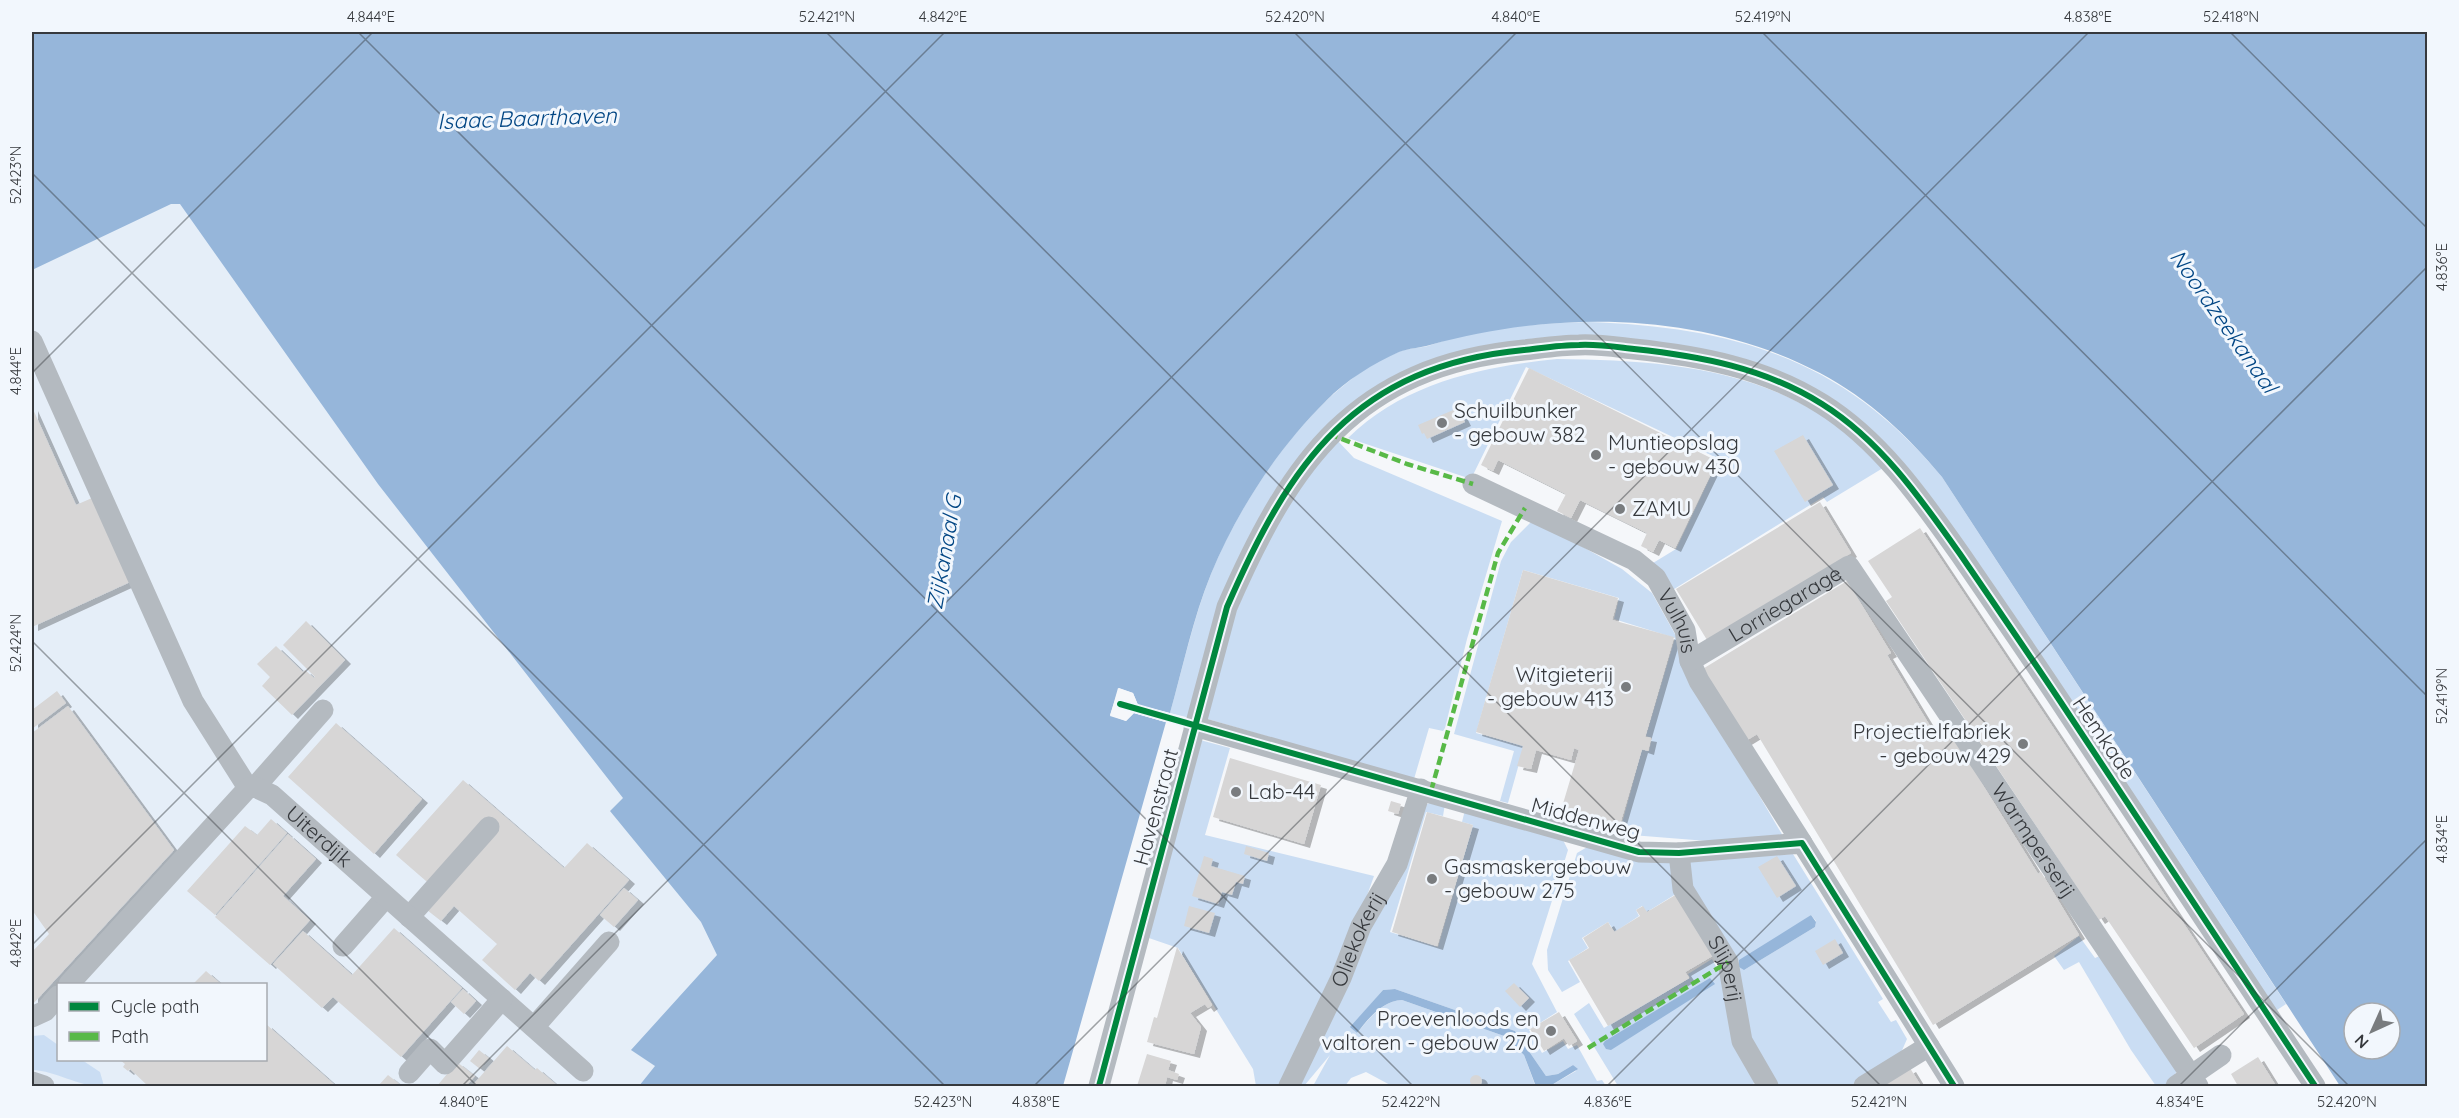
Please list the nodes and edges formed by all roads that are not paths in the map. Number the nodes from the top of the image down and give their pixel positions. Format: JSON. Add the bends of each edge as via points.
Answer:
{"nodes":[{"id":1,"x":32,"y":341,"type":"edge"},
{"id":2,"x":1848,"y":422,"type":"joint"},
{"id":3,"x":1473,"y":484,"type":"dead end"},
{"id":4,"x":1849,"y":566,"type":"joint"},
{"id":5,"x":1690,"y":661,"type":"junction"},
{"id":6,"x":323,"y":710,"type":"dead end"},
{"id":7,"x":1194,"y":726,"type":"junction"},
{"id":8,"x":251,"y":787,"type":"junction"},
{"id":9,"x":1421,"y":789,"type":"junction"},
{"id":10,"x":489,"y":827,"type":"dead end"},
{"id":11,"x":1802,"y":843,"type":"junction"},
{"id":12,"x":1679,"y":853,"type":"junction"},
{"id":13,"x":387,"y":897,"type":"junction"},
{"id":14,"x":409,"y":917,"type":"junction"},
{"id":15,"x":609,"y":942,"type":"dead end"},
{"id":16,"x":343,"y":946,"type":"dead end"},
{"id":17,"x":70,"y":983,"type":"edge"},
{"id":18,"x":57,"y":997,"type":"edge"},
{"id":19,"x":502,"y":999,"type":"junction"},
{"id":20,"x":32,"y":1017,"type":"edge"},
{"id":21,"x":534,"y":1028,"type":"junction"},
{"id":22,"x":1929,"y":1046,"type":"junction"},
{"id":23,"x":2221,"y":1055,"type":"dead end"},
{"id":24,"x":583,"y":1071,"type":"dead end"},
{"id":25,"x":409,"y":1073,"type":"dead end"},
{"id":26,"x":32,"y":1082,"type":"edge"},
{"id":27,"x":2188,"y":1083,"type":"edge"},
{"id":28,"x":44,"y":1086,"type":"edge"},
{"id":29,"x":1099,"y":1086,"type":"edge"},
{"id":30,"x":1289,"y":1086,"type":"edge"},
{"id":31,"x":1768,"y":1086,"type":"edge"},
{"id":32,"x":1864,"y":1086,"type":"edge"},
{"id":33,"x":1954,"y":1086,"type":"edge"},
{"id":34,"x":2315,"y":1086,"type":"edge"}],
"edges":[{"from":1,"to":8,"type":"street","via":[[192,701]]},
{"from":2,"to":7,"type":"street","name":"Havenstraat","via":[[1790,387],[1741,367],[1691,355],[1580,345],[1505,352],[1425,371],[1364,405],[1329,434],[1301,470],[1250,554],[1227,607]]},
{"from":2,"to":34,"type":"street","name":"Hemkade","via":[[1895,469],[1939,524]]},
{"from":3,"to":5,"type":"street","name":"Vulhuis","via":[[1634,560],[1656,578],[1685,630]]},
{"from":4,"to":5,"type":"street","name":"Lorriegarage"},
{"from":4,"to":27,"type":"street","name":"Warmperserij"},
{"from":5,"to":11,"type":"street","name":"Vulhuis"},
{"from":6,"to":8,"type":"street"},
{"from":7,"to":9,"type":"street","name":"Middenweg"},
{"from":7,"to":29,"type":"street","name":"Havenstraat"},
{"from":8,"to":13,"type":"street","name":"Uiterdijk","via":[[272,795]]},
{"from":8,"to":17,"type":"street"},
{"from":9,"to":12,"type":"street","name":"Middenweg","via":[[1639,852]]},
{"from":9,"to":30,"type":"street","name":"Oliekokerij","via":[[1396,864],[1361,926],[1341,978]]},
{"from":10,"to":14,"type":"street"},
{"from":11,"to":12,"type":"street","name":"Middenweg"},
{"from":11,"to":22,"type":"street"},
{"from":12,"to":31,"type":"street","name":"Slijperij","via":[[1683,889],[1728,962],[1742,1041]]},
{"from":13,"to":14,"type":"street","name":"Uiterdijk"},
{"from":13,"to":16,"type":"street"},
{"from":14,"to":19,"type":"street","name":"Uiterdijk"},
{"from":15,"to":21,"type":"street"},
{"from":18,"to":20,"type":"street","via":[[45,1011]]},
{"from":19,"to":21,"type":"street","name":"Uiterdijk"},
{"from":19,"to":25,"type":"street","via":[[445,1064],[430,1049]]},
{"from":21,"to":24,"type":"street","name":"Uiterdijk"},
{"from":22,"to":32,"type":"street"},
{"from":22,"to":33,"type":"street"},
{"from":23,"to":27,"type":"street"},
{"from":26,"to":28,"type":"street"}]}
